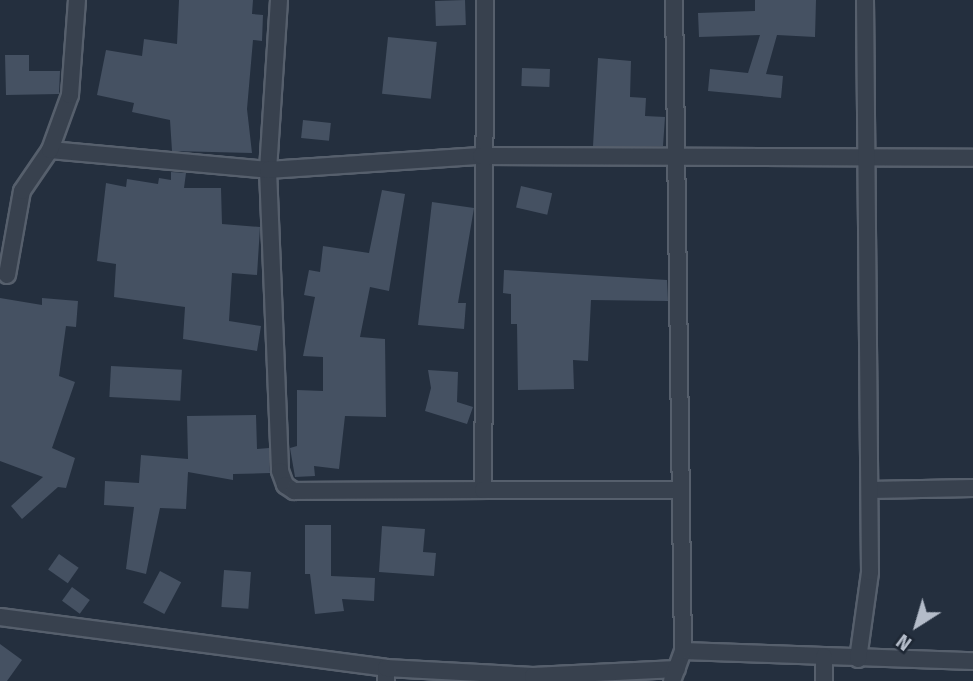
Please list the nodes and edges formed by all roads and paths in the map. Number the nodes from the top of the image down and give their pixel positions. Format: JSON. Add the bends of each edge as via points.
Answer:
{"nodes":[{"id":1,"x":76,"y":0,"type":"edge"},
{"id":2,"x":279,"y":0,"type":"edge"},
{"id":3,"x":485,"y":0,"type":"edge"},
{"id":4,"x":674,"y":0,"type":"edge"},
{"id":5,"x":865,"y":0,"type":"edge"},
{"id":6,"x":50,"y":150,"type":"junction"},
{"id":7,"x":481,"y":156,"type":"junction"},
{"id":8,"x":973,"y":159,"type":"edge"},
{"id":9,"x":676,"y":160,"type":"junction"},
{"id":10,"x":868,"y":160,"type":"junction"},
{"id":11,"x":268,"y":170,"type":"junction"},
{"id":12,"x":7,"y":275,"type":"dead end"},
{"id":13,"x":973,"y":488,"type":"edge"},
{"id":14,"x":482,"y":490,"type":"junction"},
{"id":15,"x":680,"y":490,"type":"junction"},
{"id":16,"x":870,"y":490,"type":"junction"},
{"id":17,"x":0,"y":617,"type":"edge"},
{"id":18,"x":683,"y":651,"type":"junction"},
{"id":19,"x":824,"y":657,"type":"junction"},
{"id":20,"x":858,"y":659,"type":"junction"},
{"id":21,"x":973,"y":661,"type":"edge"},
{"id":22,"x":386,"y":675,"type":"edge"},
{"id":23,"x":674,"y":675,"type":"edge"},
{"id":24,"x":533,"y":678,"type":"edge"},
{"id":25,"x":824,"y":681,"type":"edge"}],
"edges":[{"from":1,"to":6,"type":"street","via":[[71,95]]},
{"from":2,"to":11,"type":"street"},
{"from":3,"to":7,"type":"street"},
{"from":4,"to":9,"type":"street"},
{"from":5,"to":10,"type":"street"},
{"from":6,"to":11,"type":"street"},
{"from":6,"to":12,"type":"street","via":[[22,191]]},
{"from":7,"to":9,"type":"street"},
{"from":7,"to":11,"type":"street"},
{"from":7,"to":14,"type":"street"},
{"from":8,"to":10,"type":"street"},
{"from":9,"to":10,"type":"street"},
{"from":9,"to":15,"type":"street"},
{"from":10,"to":16,"type":"street"},
{"from":11,"to":14,"type":"street","via":[[280,471],[285,485],[294,491]]},
{"from":13,"to":16,"type":"street"},
{"from":14,"to":15,"type":"street"},
{"from":15,"to":18,"type":"street"},
{"from":16,"to":20,"type":"street","via":[[870,572]]},
{"from":17,"to":22,"type":"street"},
{"from":18,"to":19,"type":"street"},
{"from":18,"to":23,"type":"street"},
{"from":19,"to":20,"type":"street"},
{"from":19,"to":25,"type":"street"},
{"from":20,"to":21,"type":"street"},
{"from":22,"to":24,"type":"street"},
{"from":23,"to":24,"type":"street"}]}
